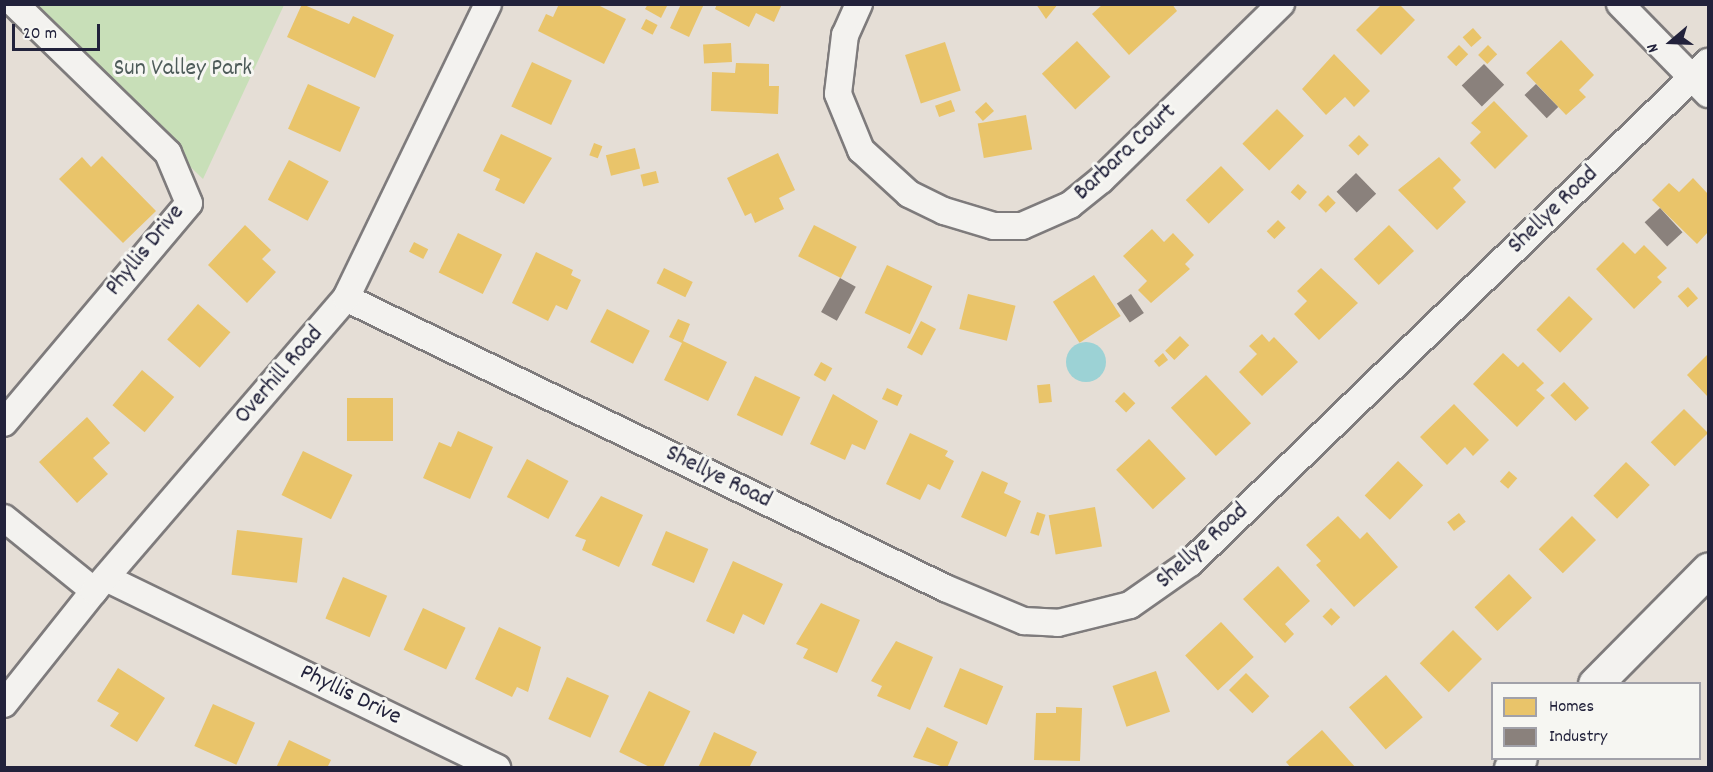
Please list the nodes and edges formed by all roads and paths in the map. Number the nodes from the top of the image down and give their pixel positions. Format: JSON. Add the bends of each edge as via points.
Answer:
{"nodes":[{"id":1,"x":15,"y":4,"type":"edge"},
{"id":2,"x":488,"y":4,"type":"edge"},
{"id":3,"x":860,"y":4,"type":"edge"},
{"id":4,"x":1281,"y":4,"type":"edge"},
{"id":5,"x":1620,"y":4,"type":"edge"},
{"id":6,"x":1703,"y":78,"type":"edge"},
{"id":7,"x":346,"y":298,"type":"junction"},
{"id":8,"x":4,"y":423,"type":"edge"},
{"id":9,"x":4,"y":518,"type":"edge"},
{"id":10,"x":1708,"y":570,"type":"edge"},
{"id":11,"x":100,"y":584,"type":"junction"},
{"id":12,"x":1597,"y":682,"type":"edge"},
{"id":13,"x":4,"y":704,"type":"edge"},
{"id":14,"x":497,"y":768,"type":"edge"}],
"edges":[{"from":1,"to":8,"type":"street","name":"Phyllis Drive","via":[[168,153],[189,203]]},
{"from":2,"to":7,"type":"street","name":"Overhill Road"},
{"from":3,"to":4,"type":"street","name":"Barbara Court","via":[[845,35],[838,94],[861,150],[909,194],[973,221],[1022,226],[1070,205],[1101,180]]},
{"from":5,"to":6,"type":"street"},
{"from":6,"to":7,"type":"street","name":"Shellye Road","via":[[1168,582],[1130,605],[1058,623],[1024,621],[945,588]]},
{"from":7,"to":11,"type":"street","name":"Overhill Road"},
{"from":9,"to":11,"type":"street","name":"Phyllis Drive"},
{"from":10,"to":12,"type":"main road"},
{"from":11,"to":13,"type":"street","name":"Overhill Road"},
{"from":11,"to":14,"type":"street","name":"Phyllis Drive"}]}
